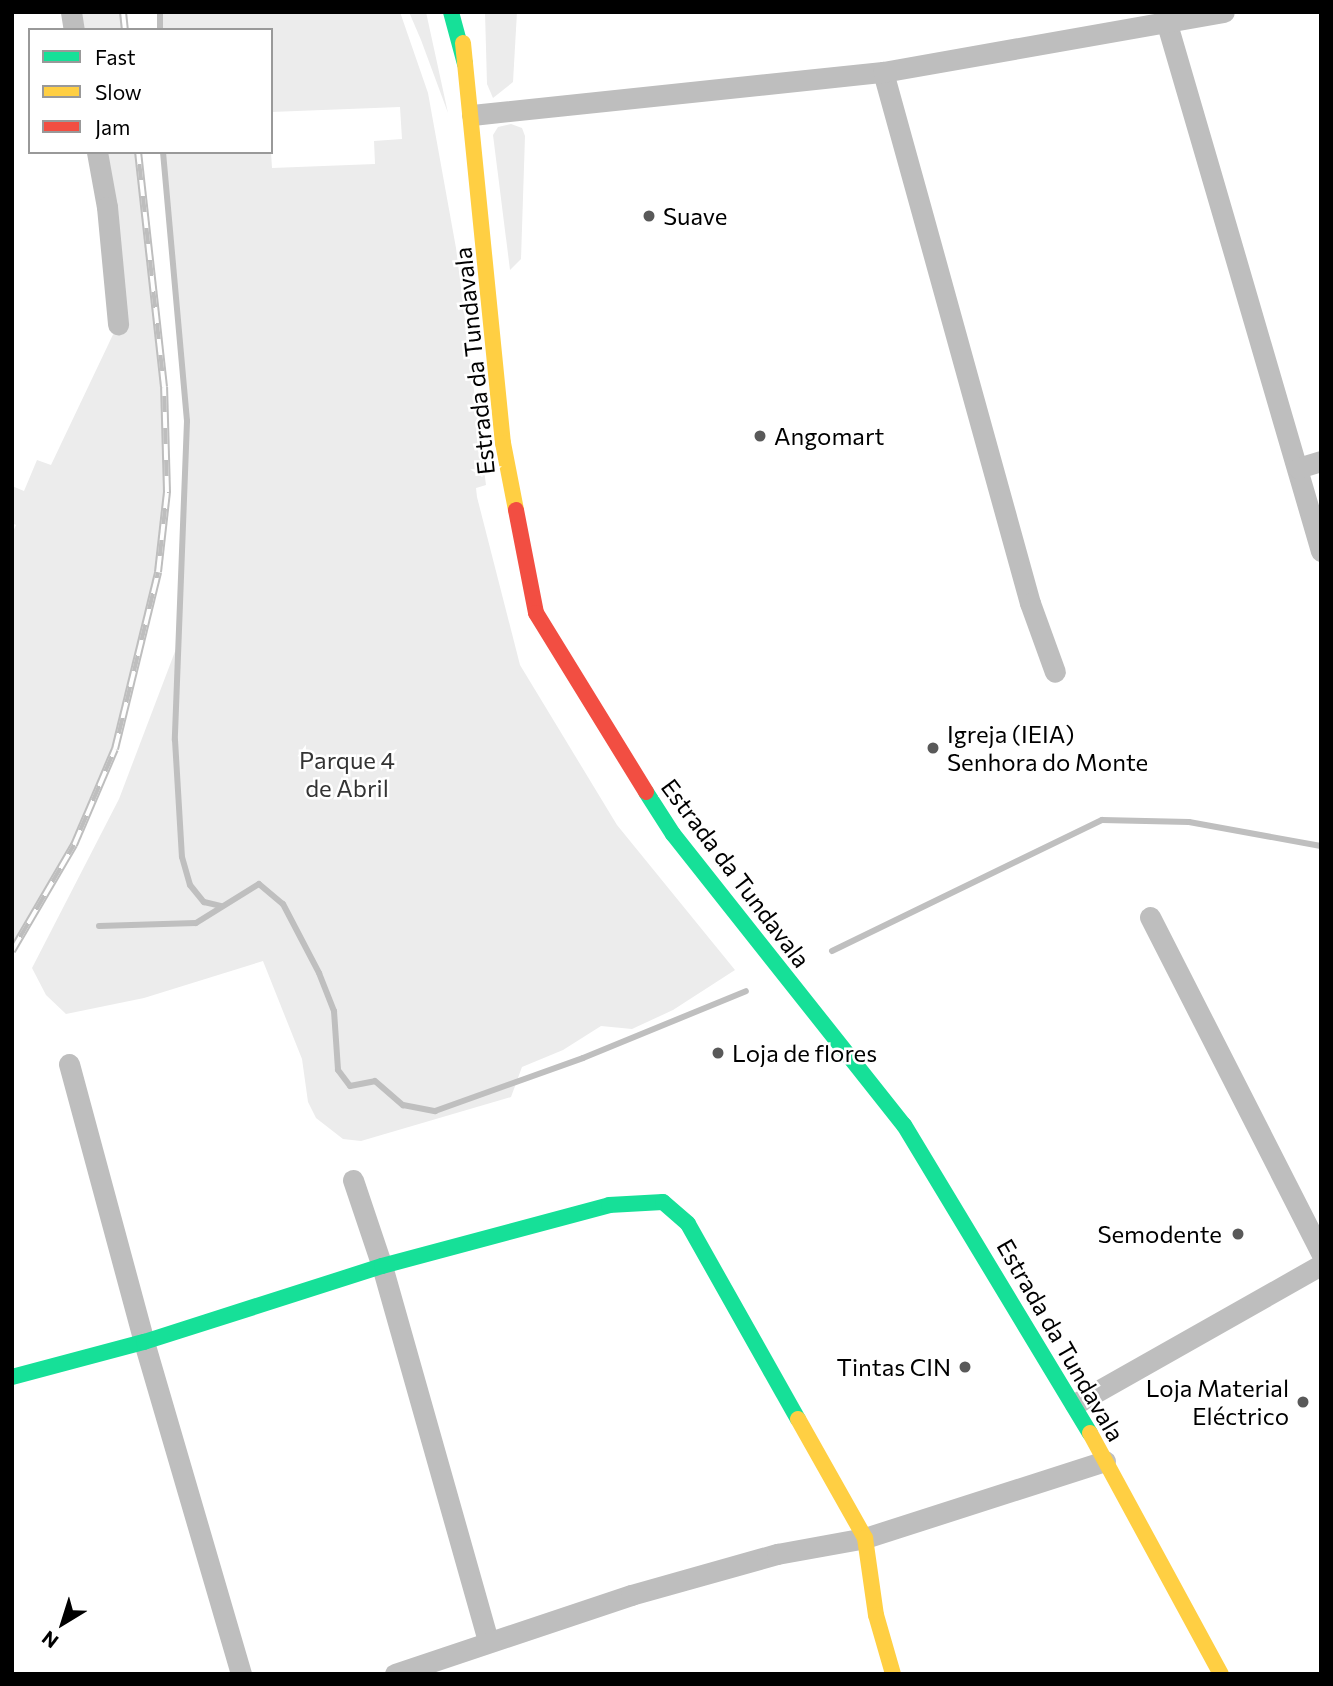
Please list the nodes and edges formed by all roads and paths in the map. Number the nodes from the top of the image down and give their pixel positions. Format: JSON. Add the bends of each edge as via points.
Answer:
{"nodes":[{"id":1,"x":451,"y":12,"type":"edge"},
{"id":2,"x":459,"y":12,"type":"edge"},
{"id":3,"x":468,"y":12,"type":"edge"},
{"id":4,"x":1224,"y":12,"type":"edge"},
{"id":5,"x":1167,"y":24,"type":"junction"},
{"id":6,"x":465,"y":64,"type":"junction"},
{"id":7,"x":883,"y":72,"type":"junction"},
{"id":8,"x":472,"y":115,"type":"junction"},
{"id":9,"x":97,"y":154,"type":"edge"},
{"id":10,"x":118,"y":324,"type":"dead end"},
{"id":11,"x":1321,"y":461,"type":"edge"},
{"id":12,"x":1297,"y":468,"type":"junction"},
{"id":13,"x":1321,"y":551,"type":"edge"},
{"id":14,"x":1055,"y":673,"type":"dead end"},
{"id":15,"x":1150,"y":917,"type":"dead end"},
{"id":16,"x":69,"y":1064,"type":"dead end"},
{"id":17,"x":353,"y":1180,"type":"dead end"},
{"id":18,"x":1321,"y":1253,"type":"edge"},
{"id":19,"x":1321,"y":1265,"type":"edge"},
{"id":20,"x":382,"y":1266,"type":"junction"},
{"id":21,"x":144,"y":1342,"type":"junction"},
{"id":22,"x":12,"y":1377,"type":"edge"},
{"id":23,"x":1075,"y":1404,"type":"junction"},
{"id":24,"x":1105,"y":1461,"type":"junction"},
{"id":25,"x":864,"y":1538,"type":"junction"},
{"id":26,"x":488,"y":1640,"type":"junction"},
{"id":27,"x":454,"y":1665,"type":"edge"},
{"id":28,"x":241,"y":1674,"type":"edge"},
{"id":29,"x":395,"y":1674,"type":"edge"},
{"id":30,"x":893,"y":1674,"type":"edge"},
{"id":31,"x":1221,"y":1674,"type":"edge"}],
"edges":[{"from":1,"to":6,"type":"main road"},
{"from":2,"to":6,"type":"main road","name":"Estrada da Tundavala"},
{"from":3,"to":6,"type":"main road"},
{"from":4,"to":5,"type":"street"},
{"from":5,"to":7,"type":"street"},
{"from":5,"to":12,"type":"street"},
{"from":6,"to":8,"type":"main road","name":"Estrada da Tundavala"},
{"from":7,"to":8,"type":"street"},
{"from":7,"to":14,"type":"street","via":[[1030,603]]},
{"from":8,"to":23,"type":"main road","name":"Estrada da Tundavala","via":[[503,443],[536,613],[581,694],[673,834],[904,1125]]},
{"from":9,"to":10,"type":"street"},
{"from":11,"to":12,"type":"street"},
{"from":12,"to":13,"type":"street"},
{"from":15,"to":18,"type":"street"},
{"from":16,"to":21,"type":"street"},
{"from":17,"to":20,"type":"street"},
{"from":19,"to":23,"type":"street"},
{"from":20,"to":21,"type":"main road"},
{"from":20,"to":25,"type":"main road","via":[[609,1205],[663,1202],[688,1224]]},
{"from":20,"to":26,"type":"street"},
{"from":21,"to":22,"type":"main road"},
{"from":21,"to":28,"type":"street"},
{"from":23,"to":24,"type":"main road","name":"Estrada da Tundavala"},
{"from":24,"to":25,"type":"street"},
{"from":24,"to":31,"type":"main road","name":"Estrada da Tundavala"},
{"from":25,"to":26,"type":"street","via":[[777,1554]]},
{"from":25,"to":30,"type":"main road","via":[[876,1615]]},
{"from":26,"to":27,"type":"street"},
{"from":27,"to":29,"type":"street"}]}
